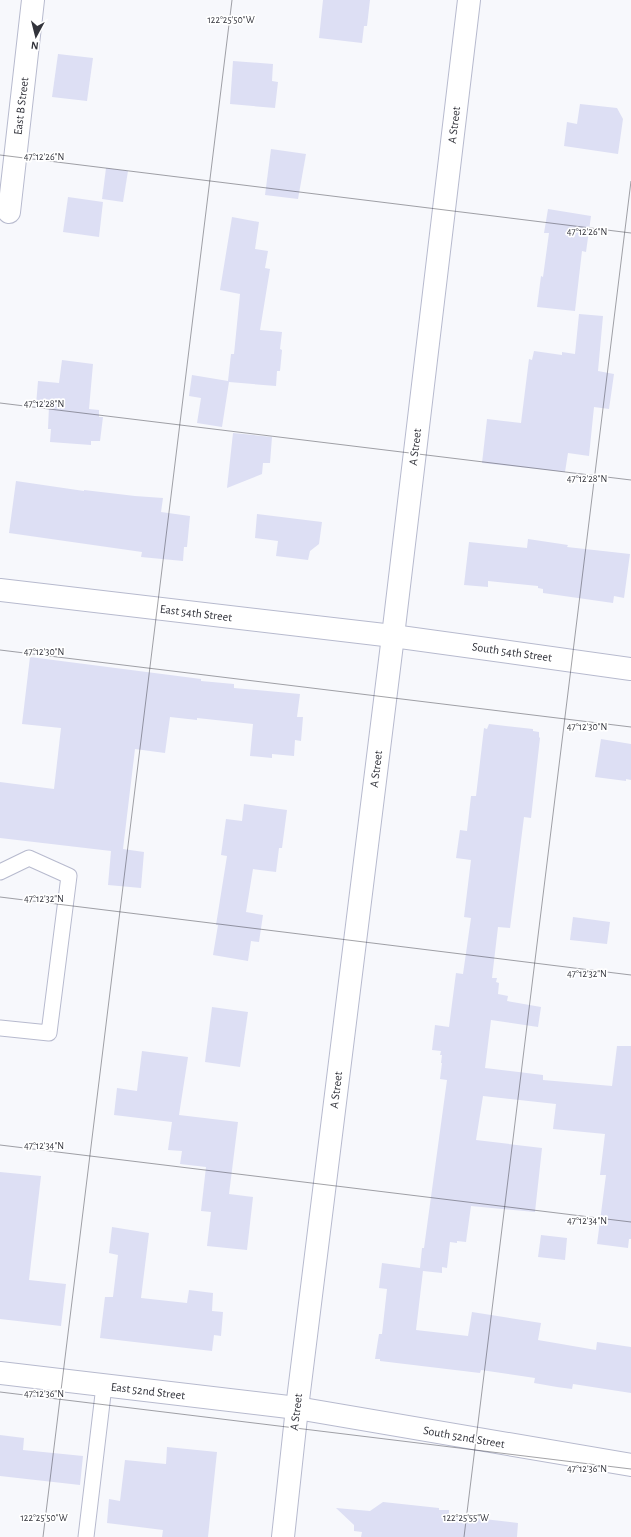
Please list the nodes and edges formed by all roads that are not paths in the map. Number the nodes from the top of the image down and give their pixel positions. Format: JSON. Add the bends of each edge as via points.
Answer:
{"nodes":[{"id":1,"x":33,"y":0,"type":"edge"},
{"id":2,"x":469,"y":0,"type":"edge"},
{"id":3,"x":9,"y":212,"type":"dead end"},
{"id":4,"x":0,"y":590,"type":"edge"},
{"id":5,"x":393,"y":636,"type":"junction"},
{"id":6,"x":631,"y":669,"type":"edge"},
{"id":7,"x":0,"y":872,"type":"edge"},
{"id":8,"x":0,"y":1028,"type":"edge"},
{"id":9,"x":0,"y":1373,"type":"edge"},
{"id":10,"x":104,"y":1386,"type":"junction"},
{"id":11,"x":297,"y":1408,"type":"junction"},
{"id":12,"x":631,"y":1465,"type":"edge"},
{"id":13,"x":86,"y":1537,"type":"edge"},
{"id":14,"x":283,"y":1537,"type":"edge"}],
"edges":[{"from":1,"to":3,"type":"street","name":"East B Street"},
{"from":2,"to":5,"type":"street","name":"A Street"},
{"from":4,"to":5,"type":"street","name":"East 54th Street"},
{"from":5,"to":6,"type":"street","name":"South 54th Street"},
{"from":5,"to":11,"type":"street","name":"A Street"},
{"from":7,"to":8,"type":"lane","via":[[29,858],[69,876],[49,1033]]},
{"from":9,"to":10,"type":"street","name":"East 52nd Street"},
{"from":10,"to":11,"type":"street","name":"East 52nd Street"},
{"from":10,"to":13,"type":"lane"},
{"from":11,"to":12,"type":"street","name":"South 52nd Street"},
{"from":11,"to":14,"type":"street","name":"A Street"}]}
